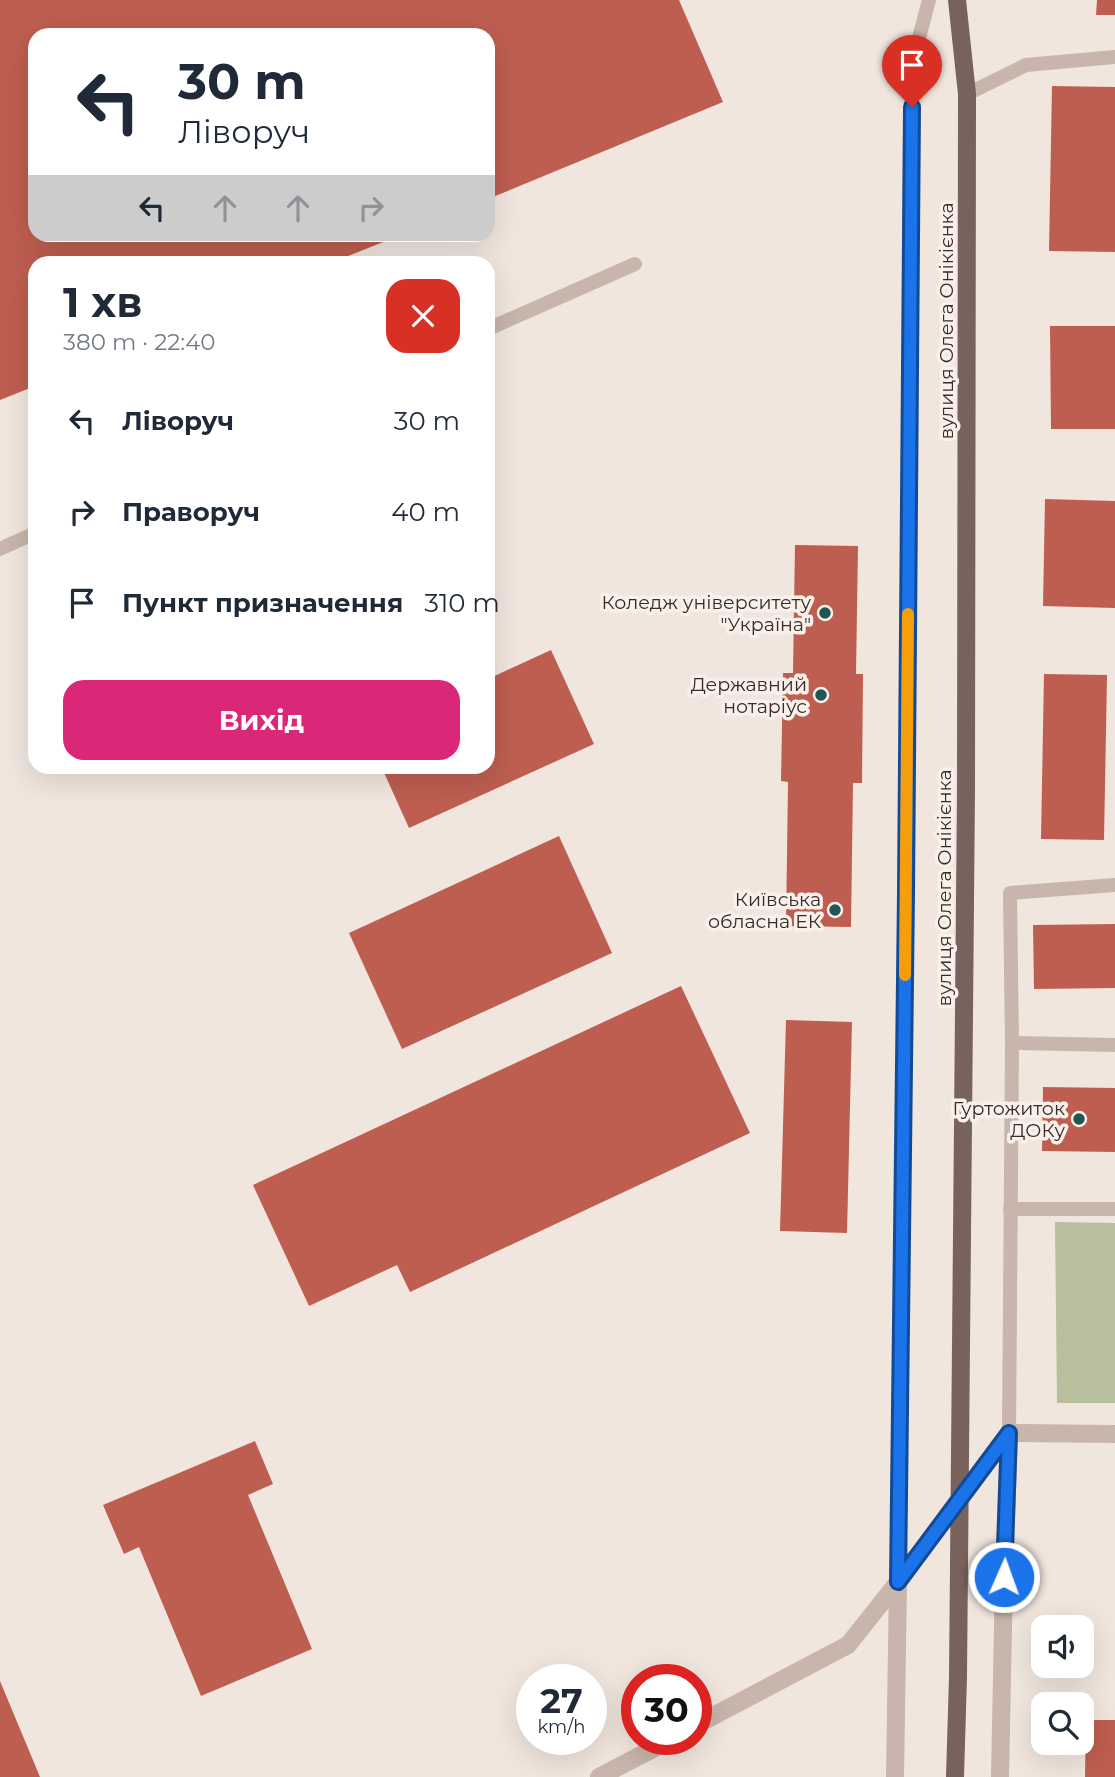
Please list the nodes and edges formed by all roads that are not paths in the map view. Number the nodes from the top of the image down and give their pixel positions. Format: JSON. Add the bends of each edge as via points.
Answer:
{"nodes":[{"id":1,"x":929,"y":0,"type":"edge"},
{"id":2,"x":957,"y":0,"type":"edge"},
{"id":3,"x":1115,"y":57,"type":"edge"},
{"id":4,"x":967,"y":94,"type":"junction"},
{"id":5,"x":635,"y":264,"type":"dead end"},
{"id":6,"x":495,"y":326,"type":"edge"},
{"id":7,"x":28,"y":536,"type":"edge"},
{"id":8,"x":0,"y":549,"type":"edge"},
{"id":9,"x":1115,"y":885,"type":"edge"},
{"id":10,"x":1012,"y":1043,"type":"junction"},
{"id":11,"x":1115,"y":1045,"type":"edge"},
{"id":12,"x":1010,"y":1209,"type":"junction"},
{"id":13,"x":1115,"y":1209,"type":"edge"},
{"id":14,"x":1009,"y":1433,"type":"junction"},
{"id":15,"x":1115,"y":1434,"type":"edge"},
{"id":16,"x":898,"y":1582,"type":"junction"},
{"id":17,"x":712,"y":1717,"type":"edge"},
{"id":18,"x":641,"y":1755,"type":"edge"},
{"id":19,"x":599,"y":1777,"type":"edge"},
{"id":20,"x":895,"y":1777,"type":"edge"},
{"id":21,"x":955,"y":1777,"type":"edge"},
{"id":22,"x":1000,"y":1777,"type":"edge"}],
"edges":[{"from":1,"to":16,"type":"lane","via":[[917,47],[911,127]]},
{"from":2,"to":4,"type":"main road","name":"вулиця Олега Онікієнка"},
{"from":3,"to":4,"type":"lane","via":[[1026,65]]},
{"from":4,"to":21,"type":"main road","name":"вулиця Олега Онікієнка","bridge":true,"via":[[966,791]]},
{"from":5,"to":6,"type":"lane"},
{"from":7,"to":8,"type":"lane"},
{"from":9,"to":10,"type":"lane","via":[[1010,893]]},
{"from":10,"to":11,"type":"lane"},
{"from":10,"to":12,"type":"lane"},
{"from":12,"to":13,"type":"lane"},
{"from":12,"to":14,"type":"lane"},
{"from":14,"to":15,"type":"street"},
{"from":14,"to":16,"type":"street"},
{"from":14,"to":22,"type":"street"},
{"from":16,"to":17,"type":"street","via":[[848,1645]]},
{"from":16,"to":20,"type":"street"},
{"from":18,"to":19,"type":"street"}]}
